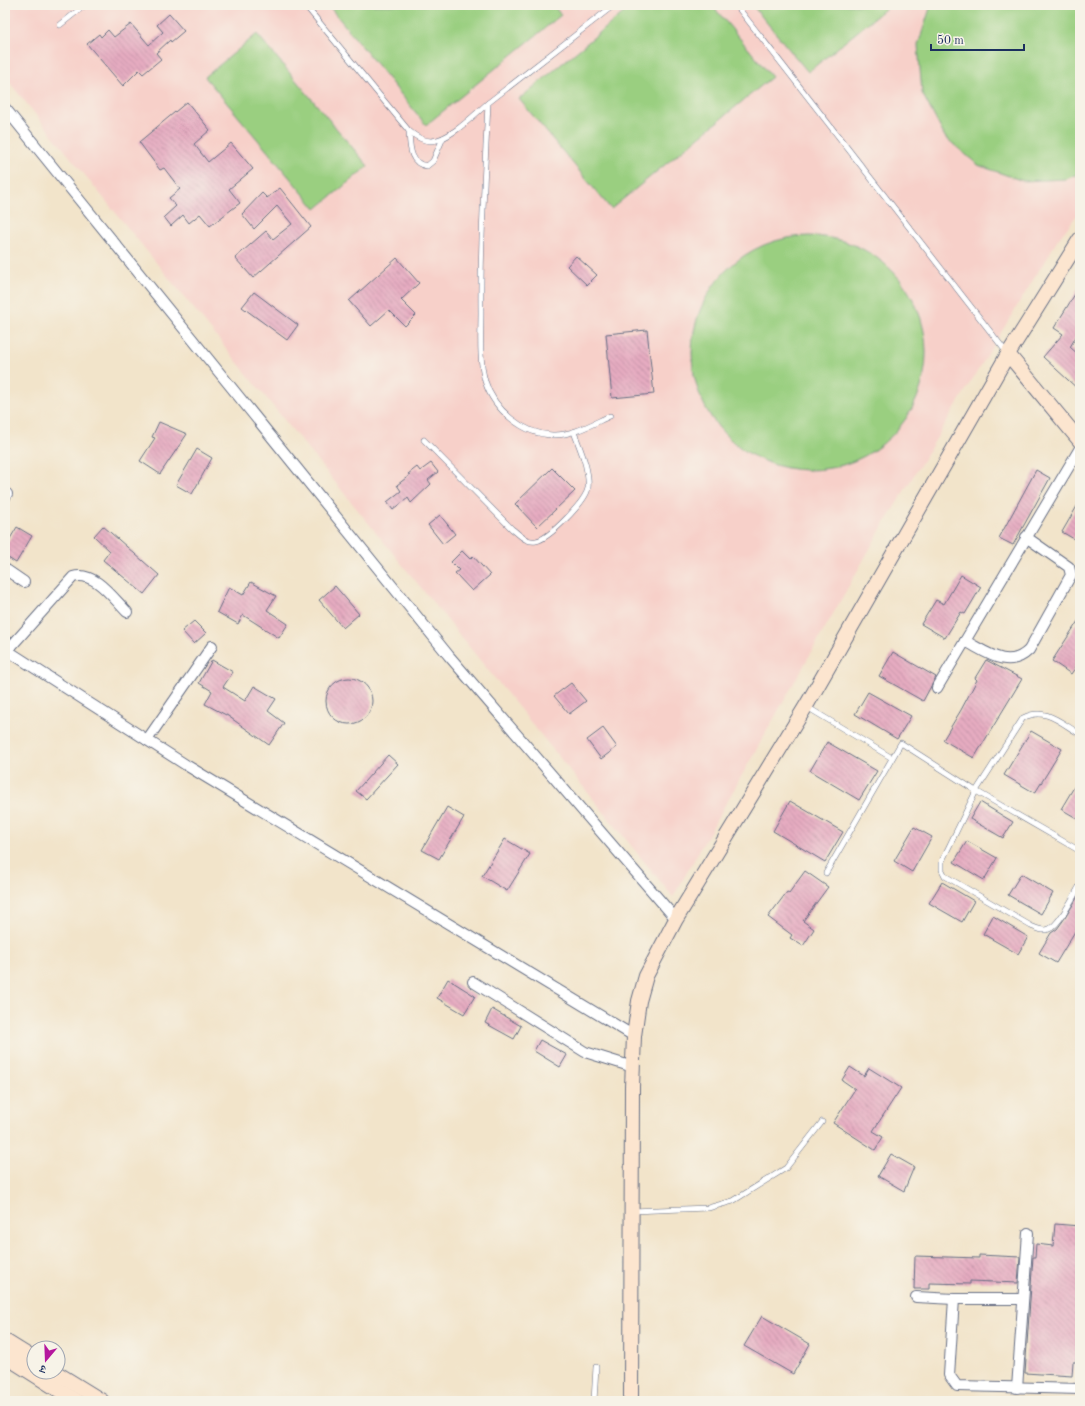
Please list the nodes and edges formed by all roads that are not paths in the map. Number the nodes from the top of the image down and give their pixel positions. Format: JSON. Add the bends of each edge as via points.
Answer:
{"nodes":[{"id":1,"x":85,"y":5,"type":"edge"},
{"id":2,"x":305,"y":5,"type":"edge"},
{"id":3,"x":614,"y":5,"type":"edge"},
{"id":4,"x":736,"y":5,"type":"edge"},
{"id":5,"x":60,"y":25,"type":"dead end"},
{"id":6,"x":488,"y":103,"type":"junction"},
{"id":7,"x":5,"y":108,"type":"edge"},
{"id":8,"x":409,"y":131,"type":"junction"},
{"id":9,"x":442,"y":138,"type":"junction"},
{"id":10,"x":1080,"y":239,"type":"edge"},
{"id":11,"x":1008,"y":354,"type":"junction"},
{"id":12,"x":610,"y":416,"type":"dead end"},
{"id":13,"x":574,"y":432,"type":"junction"},
{"id":14,"x":424,"y":440,"type":"dead end"},
{"id":15,"x":1080,"y":441,"type":"edge"},
{"id":16,"x":1080,"y":448,"type":"edge"},
{"id":17,"x":1026,"y":537,"type":"junction"},
{"id":18,"x":5,"y":569,"type":"edge"},
{"id":19,"x":24,"y":582,"type":"dead end"},
{"id":20,"x":126,"y":612,"type":"dead end"},
{"id":21,"x":965,"y":641,"type":"junction"},
{"id":22,"x":212,"y":646,"type":"dead end"},
{"id":23,"x":6,"y":650,"type":"edge"},
{"id":24,"x":937,"y":688,"type":"dead end"},
{"id":25,"x":806,"y":706,"type":"junction"},
{"id":26,"x":1080,"y":734,"type":"edge"},
{"id":27,"x":147,"y":740,"type":"junction"},
{"id":28,"x":892,"y":758,"type":"junction"},
{"id":29,"x":976,"y":791,"type":"junction"},
{"id":30,"x":1080,"y":851,"type":"edge"},
{"id":31,"x":826,"y":873,"type":"dead end"},
{"id":32,"x":1080,"y":885,"type":"edge"},
{"id":33,"x":676,"y":919,"type":"junction"},
{"id":34,"x":472,"y":982,"type":"dead end"},
{"id":35,"x":634,"y":1036,"type":"junction"},
{"id":36,"x":633,"y":1067,"type":"junction"},
{"id":37,"x":822,"y":1122,"type":"dead end"},
{"id":38,"x":631,"y":1211,"type":"junction"},
{"id":39,"x":1028,"y":1233,"type":"dead end"},
{"id":40,"x":916,"y":1297,"type":"dead end"},
{"id":41,"x":954,"y":1299,"type":"junction"},
{"id":42,"x":1023,"y":1299,"type":"junction"},
{"id":43,"x":5,"y":1341,"type":"edge"},
{"id":44,"x":26,"y":1354,"type":"edge"},
{"id":45,"x":5,"y":1356,"type":"edge"},
{"id":46,"x":596,"y":1367,"type":"dead end"},
{"id":47,"x":66,"y":1379,"type":"edge"},
{"id":48,"x":1016,"y":1388,"type":"junction"},
{"id":49,"x":1080,"y":1389,"type":"edge"},
{"id":50,"x":76,"y":1401,"type":"edge"},
{"id":51,"x":102,"y":1401,"type":"edge"},
{"id":52,"x":594,"y":1401,"type":"edge"},
{"id":53,"x":631,"y":1401,"type":"edge"}],
"edges":[{"from":1,"to":5,"type":"lane"},
{"from":2,"to":8,"type":"lane"},
{"from":3,"to":6,"type":"lane"},
{"from":4,"to":11,"type":"lane"},
{"from":6,"to":9,"type":"lane"},
{"from":6,"to":13,"type":"lane","via":[[480,284],[481,350],[485,382],[497,404],[510,418],[525,428],[553,435]]},
{"from":7,"to":33,"type":"street","via":[[449,656]]},
{"from":8,"to":9,"type":"lane","via":[[425,140]]},
{"from":8,"to":9,"type":"lane","via":[[414,160],[420,166],[427,166],[433,162]]},
{"from":10,"to":11,"type":"street"},
{"from":11,"to":15,"type":"street"},
{"from":11,"to":25,"type":"street"},
{"from":12,"to":13,"type":"lane"},
{"from":13,"to":14,"type":"lane","via":[[588,480],[586,494],[577,508],[544,538],[536,541],[526,540],[512,529]]},
{"from":16,"to":17,"type":"street"},
{"from":17,"to":21,"type":"street"},
{"from":17,"to":21,"type":"street","via":[[1069,567],[1071,575],[1029,650],[1022,658],[1000,659]]},
{"from":18,"to":19,"type":"street"},
{"from":20,"to":23,"type":"street","via":[[93,579],[82,575],[73,576]]},
{"from":21,"to":24,"type":"street"},
{"from":22,"to":27,"type":"street"},
{"from":23,"to":27,"type":"street"},
{"from":25,"to":28,"type":"lane"},
{"from":25,"to":33,"type":"street"},
{"from":26,"to":29,"type":"lane","via":[[1049,715],[1031,713],[1023,718]]},
{"from":27,"to":35,"type":"street"},
{"from":28,"to":29,"type":"lane","via":[[901,743]]},
{"from":28,"to":31,"type":"lane"},
{"from":29,"to":30,"type":"lane"},
{"from":29,"to":32,"type":"lane","via":[[944,854],[942,866],[945,876],[1042,930],[1049,929],[1057,923]]},
{"from":33,"to":35,"type":"street","via":[[646,976]]},
{"from":34,"to":36,"type":"street","via":[[585,1052]]},
{"from":35,"to":36,"type":"street"},
{"from":36,"to":38,"type":"street"},
{"from":37,"to":38,"type":"lane","via":[[786,1168],[733,1202],[708,1208]]},
{"from":38,"to":53,"type":"street"},
{"from":39,"to":42,"type":"street"},
{"from":40,"to":41,"type":"street"},
{"from":41,"to":42,"type":"street"},
{"from":41,"to":48,"type":"street","via":[[948,1375],[952,1381],[957,1386]]},
{"from":42,"to":48,"type":"street"},
{"from":43,"to":44,"type":"street"},
{"from":45,"to":50,"type":"street"},
{"from":46,"to":52,"type":"lane"},
{"from":47,"to":51,"type":"street"},
{"from":48,"to":49,"type":"street"}]}
